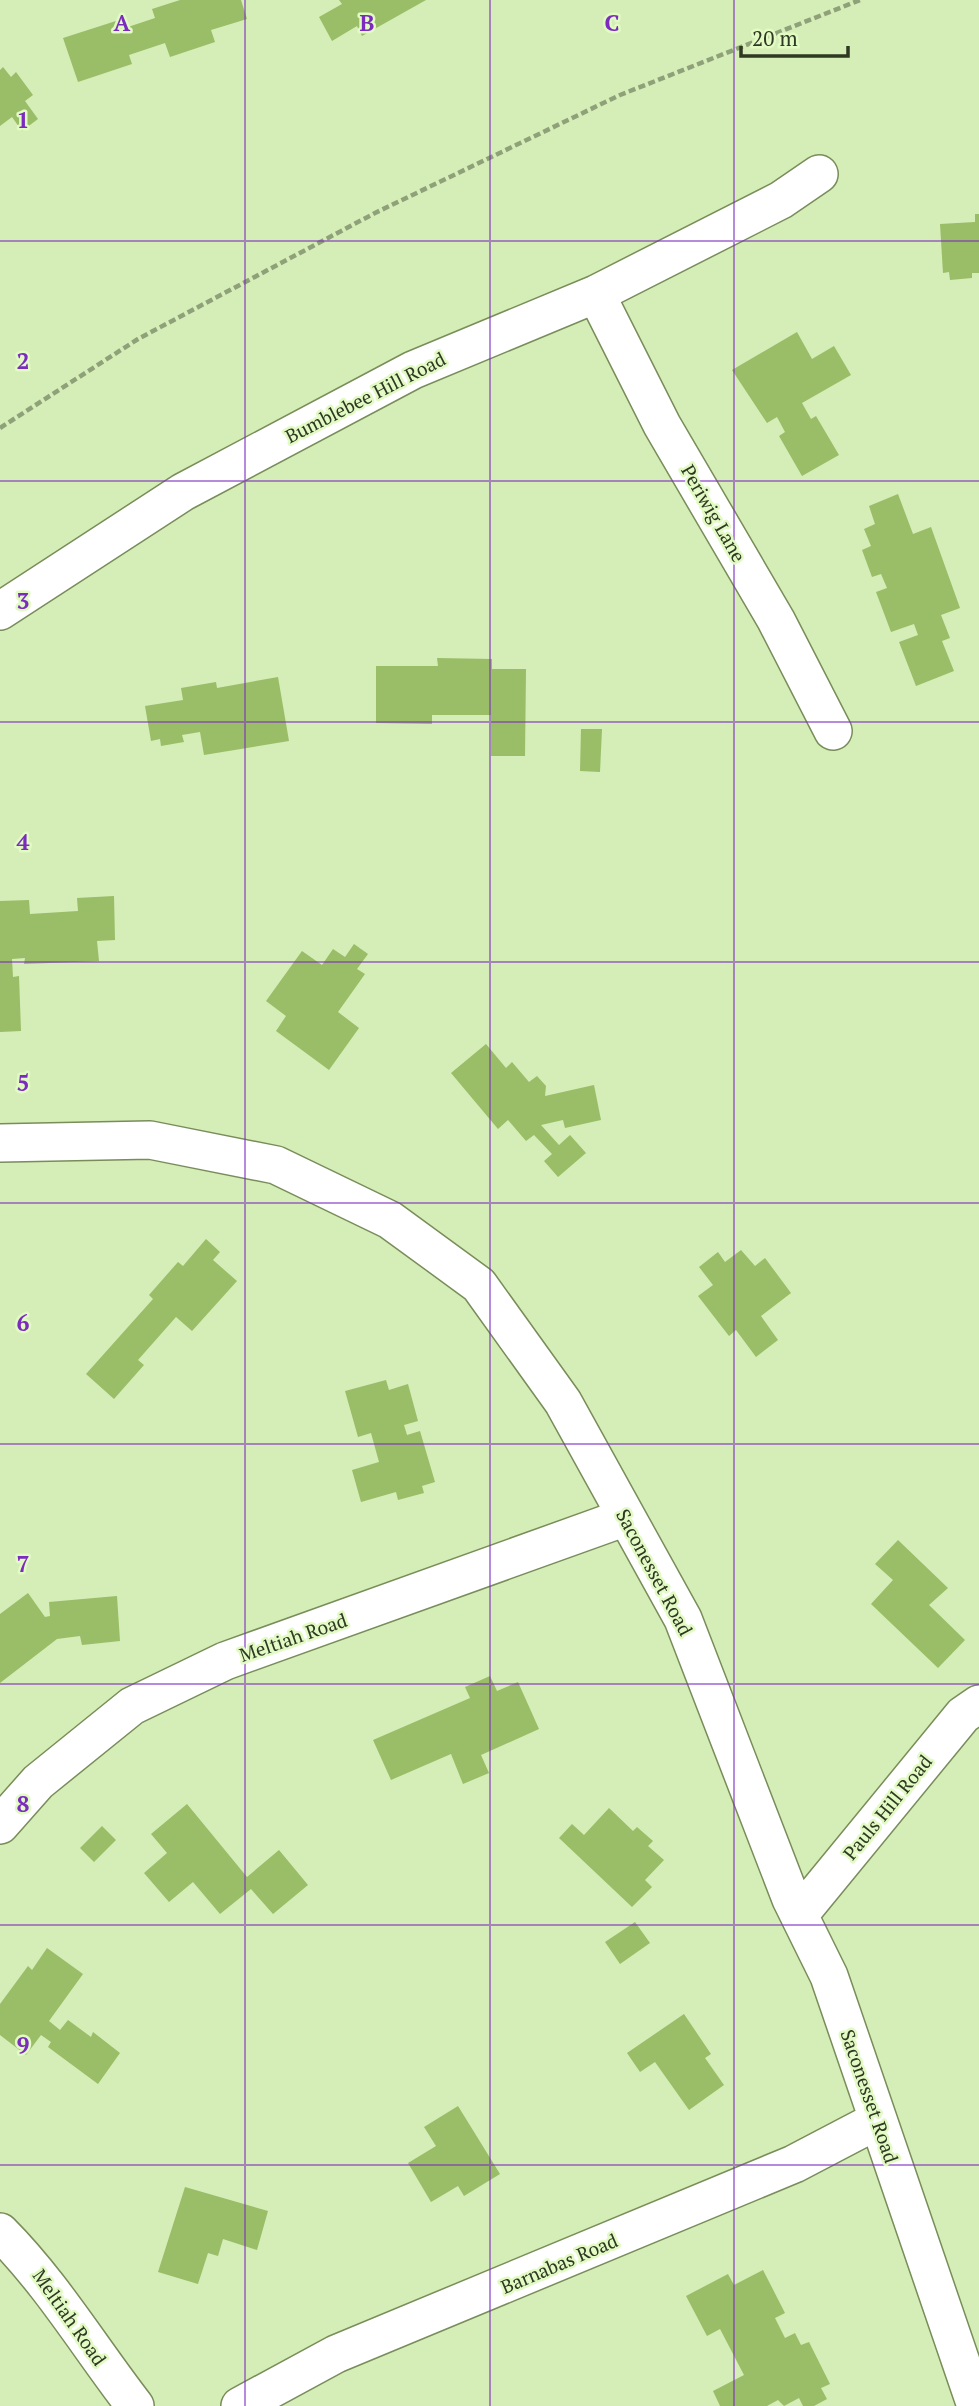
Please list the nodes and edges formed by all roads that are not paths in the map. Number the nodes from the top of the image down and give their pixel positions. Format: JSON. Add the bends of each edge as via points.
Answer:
{"nodes":[{"id":1,"x":819,"y":174,"type":"dead end"},
{"id":2,"x":596,"y":294,"type":"junction"},
{"id":3,"x":0,"y":611,"type":"edge"},
{"id":4,"x":833,"y":731,"type":"dead end"},
{"id":5,"x":0,"y":1143,"type":"edge"},
{"id":6,"x":626,"y":1517,"type":"junction"},
{"id":7,"x":979,"y":1704,"type":"edge"},
{"id":8,"x":0,"y":1825,"type":"edge"},
{"id":9,"x":799,"y":1915,"type":"junction"},
{"id":10,"x":878,"y":2120,"type":"junction"},
{"id":11,"x":0,"y":2232,"type":"edge"},
{"id":12,"x":135,"y":2406,"type":"edge"},
{"id":13,"x":240,"y":2406,"type":"edge"},
{"id":14,"x":976,"y":2406,"type":"edge"}],
"edges":[{"from":1,"to":2,"type":"street","name":"Bumblebee Hill Road","via":[[781,200]]},
{"from":2,"to":3,"type":"street","name":"Bumblebee Hill Road","via":[[413,369],[183,492]]},
{"from":2,"to":4,"type":"street","name":"Periwig Lane","via":[[662,425],[776,620]]},
{"from":5,"to":6,"type":"street","name":"Saconesset Road","via":[[150,1140],[276,1165],[390,1220],[479,1284],[563,1402]]},
{"from":6,"to":8,"type":"street","name":"Meltiah Road","via":[[225,1661],[132,1706],[37,1782]]},
{"from":6,"to":9,"type":"street","name":"Saconesset Road","via":[[683,1619]]},
{"from":7,"to":9,"type":"street","name":"Pauls Hill Road","via":[[963,1715]]},
{"from":9,"to":10,"type":"street","name":"Saconesset Road","via":[[829,1976]]},
{"from":10,"to":13,"type":"street","name":"Barnabas Road","via":[[794,2164],[336,2354]]},
{"from":10,"to":14,"type":"street","name":"Saconesset Road"},
{"from":11,"to":12,"type":"street","name":"Meltiah Road","via":[[32,2264]]}]}
